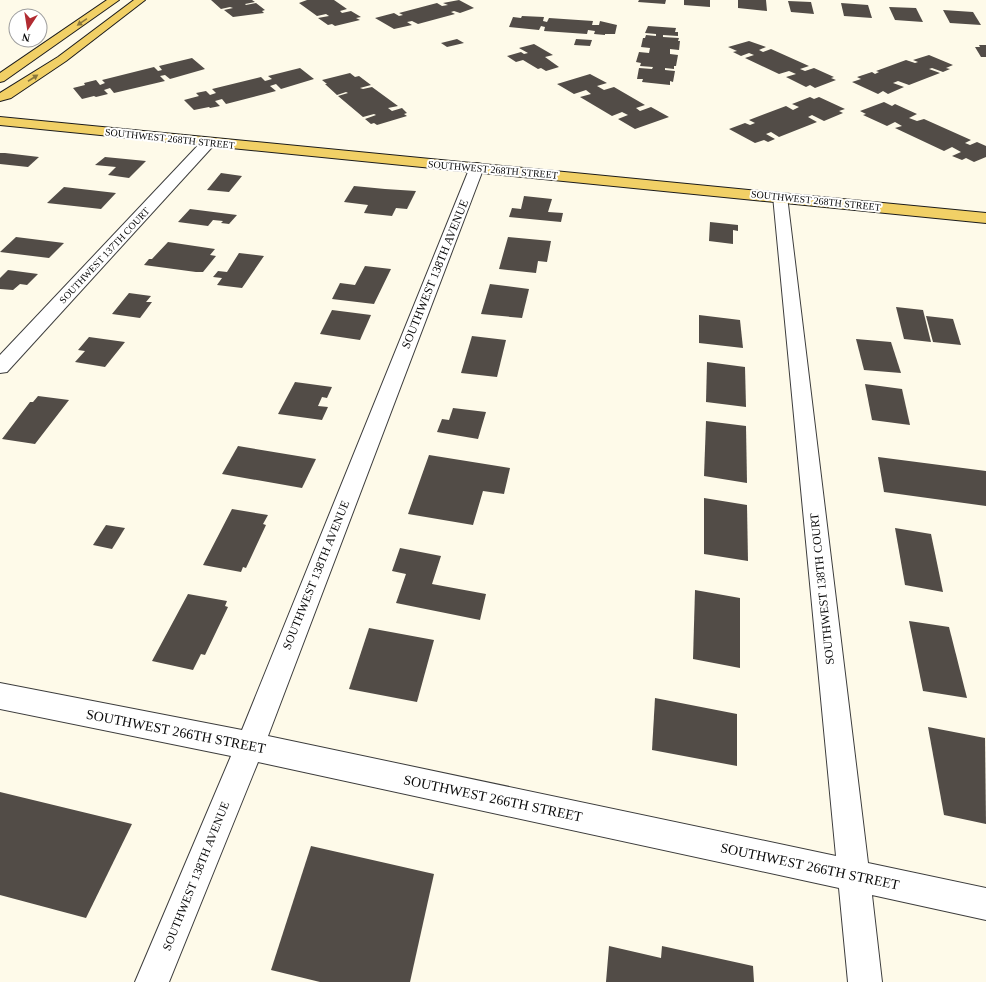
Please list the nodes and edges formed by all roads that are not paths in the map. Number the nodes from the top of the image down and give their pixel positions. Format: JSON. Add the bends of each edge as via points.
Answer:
{"nodes":[{"id":1,"x":114,"y":0,"type":"edge"},
{"id":2,"x":140,"y":0,"type":"edge"},
{"id":3,"x":0,"y":78,"type":"edge"},
{"id":4,"x":0,"y":97,"type":"edge"},
{"id":5,"x":0,"y":121,"type":"edge"},
{"id":6,"x":208,"y":142,"type":"junction"},
{"id":7,"x":477,"y":167,"type":"junction"},
{"id":8,"x":780,"y":196,"type":"junction"},
{"id":9,"x":986,"y":218,"type":"edge"},
{"id":10,"x":0,"y":367,"type":"edge"},
{"id":11,"x":0,"y":696,"type":"edge"},
{"id":12,"x":250,"y":746,"type":"junction"},
{"id":13,"x":853,"y":875,"type":"junction"},
{"id":14,"x":986,"y":904,"type":"edge"},
{"id":15,"x":152,"y":982,"type":"edge"},
{"id":16,"x":865,"y":982,"type":"edge"}],
"edges":[{"from":1,"to":3,"type":"main road","one_way":true},
{"from":4,"to":2,"type":"main road","one_way":true,"via":[[7,96],[62,59]]},
{"from":5,"to":6,"type":"main road","name":"SOUTHWEST 268TH STREET"},
{"from":6,"to":7,"type":"main road","name":"SOUTHWEST 268TH STREET"},
{"from":6,"to":10,"type":"street","name":"SOUTHWEST 137TH COURT"},
{"from":7,"to":8,"type":"main road","name":"SOUTHWEST 268TH STREET"},
{"from":7,"to":12,"type":"street","name":"SOUTHWEST 138TH AVENUE"},
{"from":8,"to":9,"type":"main road","name":"SOUTHWEST 268TH STREET"},
{"from":8,"to":13,"type":"street","name":"SOUTHWEST 138TH COURT"},
{"from":11,"to":12,"type":"street","name":"SOUTHWEST 266TH STREET"},
{"from":12,"to":13,"type":"street","name":"SOUTHWEST 266TH STREET"},
{"from":12,"to":15,"type":"street","name":"SOUTHWEST 138TH AVENUE"},
{"from":13,"to":14,"type":"street","name":"SOUTHWEST 266TH STREET"},
{"from":13,"to":16,"type":"street","name":"SOUTHWEST 138TH COURT"}]}
